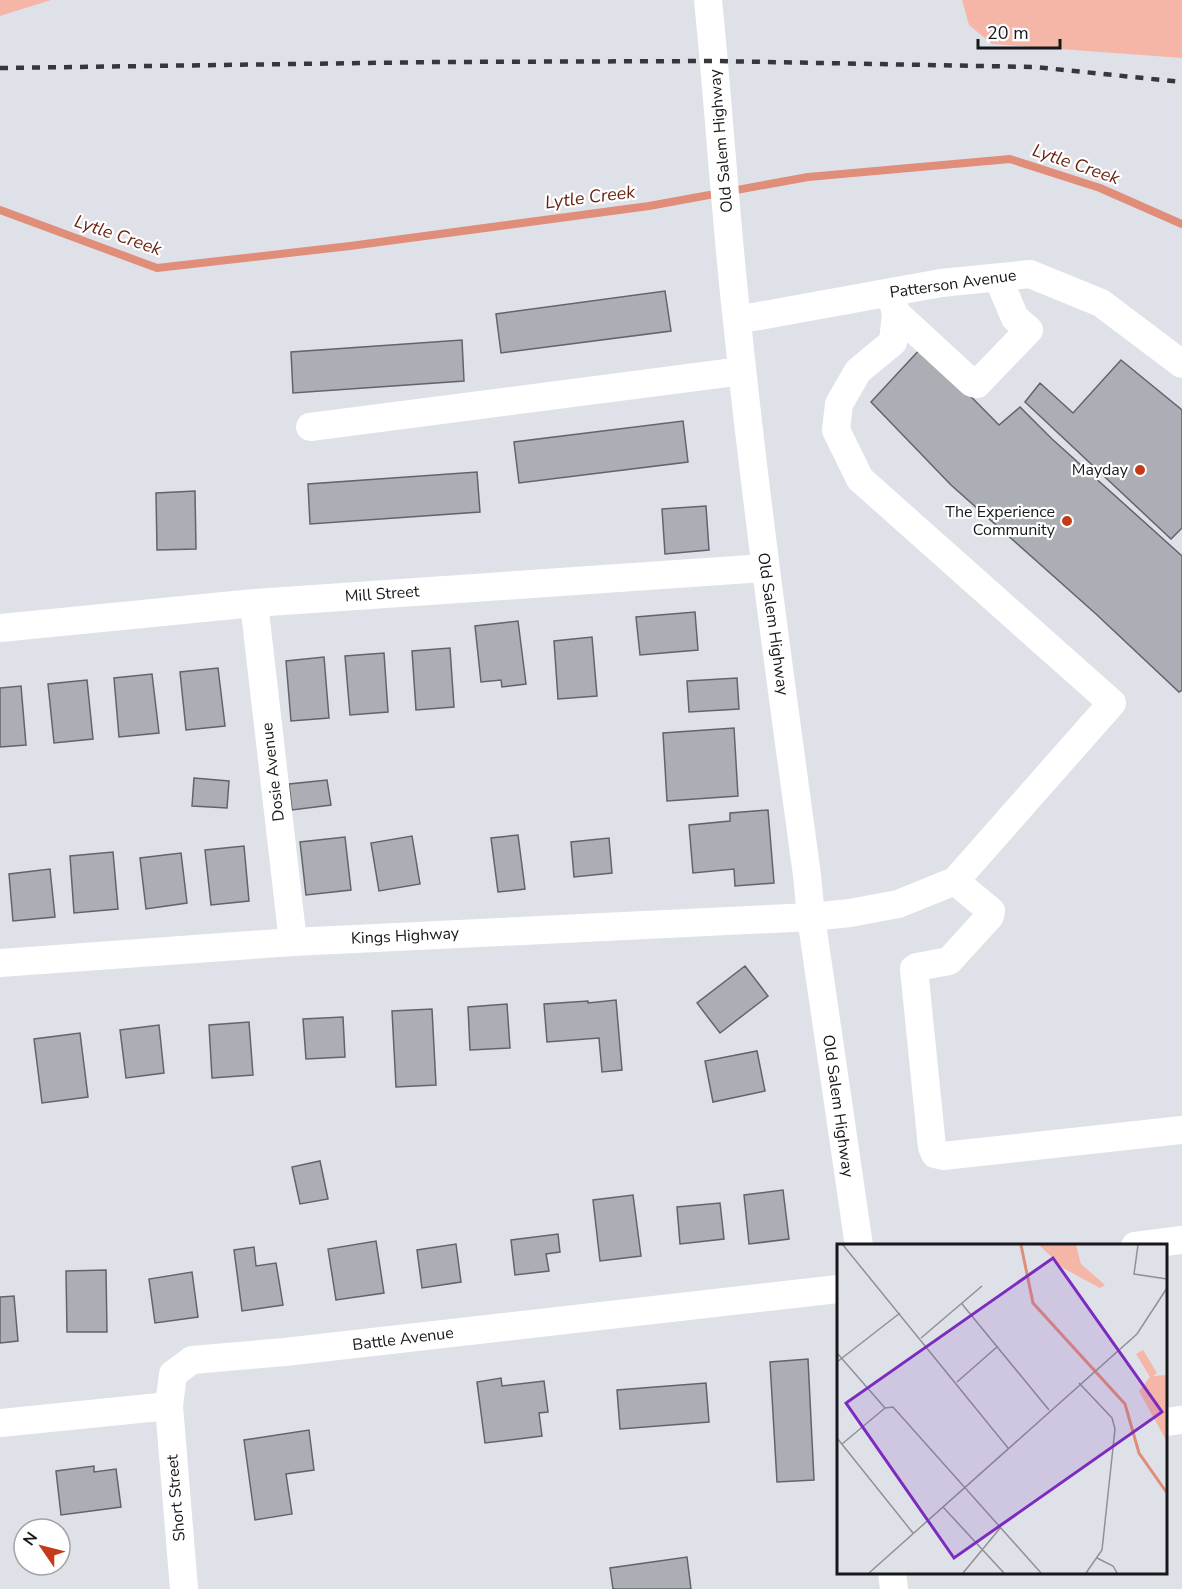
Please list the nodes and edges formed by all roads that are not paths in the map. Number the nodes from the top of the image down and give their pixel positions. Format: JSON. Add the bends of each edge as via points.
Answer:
{"nodes":[{"id":1,"x":708,"y":0,"type":"edge"},
{"id":2,"x":998,"y":278,"type":"junction"},
{"id":3,"x":893,"y":303,"type":"junction"},
{"id":4,"x":736,"y":320,"type":"junction"},
{"id":5,"x":1182,"y":364,"type":"edge"},
{"id":6,"x":742,"y":371,"type":"junction"},
{"id":7,"x":310,"y":427,"type":"dead end"},
{"id":8,"x":765,"y":568,"type":"junction"},
{"id":9,"x":254,"y":603,"type":"junction"},
{"id":10,"x":0,"y":628,"type":"edge"},
{"id":11,"x":955,"y":881,"type":"junction"},
{"id":12,"x":811,"y":917,"type":"junction"},
{"id":13,"x":293,"y":942,"type":"junction"},
{"id":14,"x":0,"y":963,"type":"edge"},
{"id":15,"x":1182,"y":1130,"type":"edge"},
{"id":16,"x":1182,"y":1240,"type":"edge"},
{"id":17,"x":859,"y":1244,"type":"edge"},
{"id":18,"x":1144,"y":1244,"type":"edge"},
{"id":19,"x":837,"y":1289,"type":"edge"},
{"id":20,"x":169,"y":1406,"type":"junction"},
{"id":21,"x":1182,"y":1420,"type":"edge"},
{"id":22,"x":1167,"y":1422,"type":"edge"},
{"id":23,"x":0,"y":1423,"type":"edge"},
{"id":24,"x":892,"y":1574,"type":"edge"},
{"id":25,"x":184,"y":1589,"type":"edge"},
{"id":26,"x":894,"y":1589,"type":"edge"}],
"edges":[{"from":1,"to":4,"type":"street","name":"Old Salem Highway"},
{"from":2,"to":3,"type":"street","name":"Patterson Avenue","via":[[941,283]]},
{"from":2,"to":3,"type":"street","via":[[1015,318],[1029,330],[977,384]]},
{"from":2,"to":5,"type":"street","name":"Patterson Avenue","via":[[1030,274],[1101,303]]},
{"from":3,"to":4,"type":"street","name":"Patterson Avenue"},
{"from":3,"to":11,"type":"street","via":[[893,342],[858,371],[840,404],[836,430],[860,479],[1112,703]]},
{"from":4,"to":6,"type":"street","name":"Old Salem Highway"},
{"from":6,"to":7,"type":"street"},
{"from":6,"to":8,"type":"street","name":"Old Salem Highway"},
{"from":8,"to":9,"type":"street","name":"Mill Street"},
{"from":8,"to":12,"type":"street","name":"Old Salem Highway"},
{"from":9,"to":10,"type":"street","name":"Mill Street"},
{"from":9,"to":13,"type":"street","name":"Dosie Avenue"},
{"from":11,"to":12,"type":"street","name":"Kings Highway","via":[[898,904]]},
{"from":11,"to":15,"type":"street","via":[[991,911],[949,961],[914,969],[935,1154]]},
{"from":12,"to":13,"type":"street","name":"Kings Highway"},
{"from":12,"to":17,"type":"street","name":"Old Salem Highway"},
{"from":13,"to":14,"type":"street","name":"Kings Highway"},
{"from":16,"to":18,"type":"street"},
{"from":19,"to":20,"type":"street","name":"Battle Avenue","via":[[192,1360],[173,1374]]},
{"from":20,"to":23,"type":"street"},
{"from":20,"to":25,"type":"street","name":"Short Street"},
{"from":21,"to":22,"type":"street"},
{"from":24,"to":26,"type":"street"}]}
